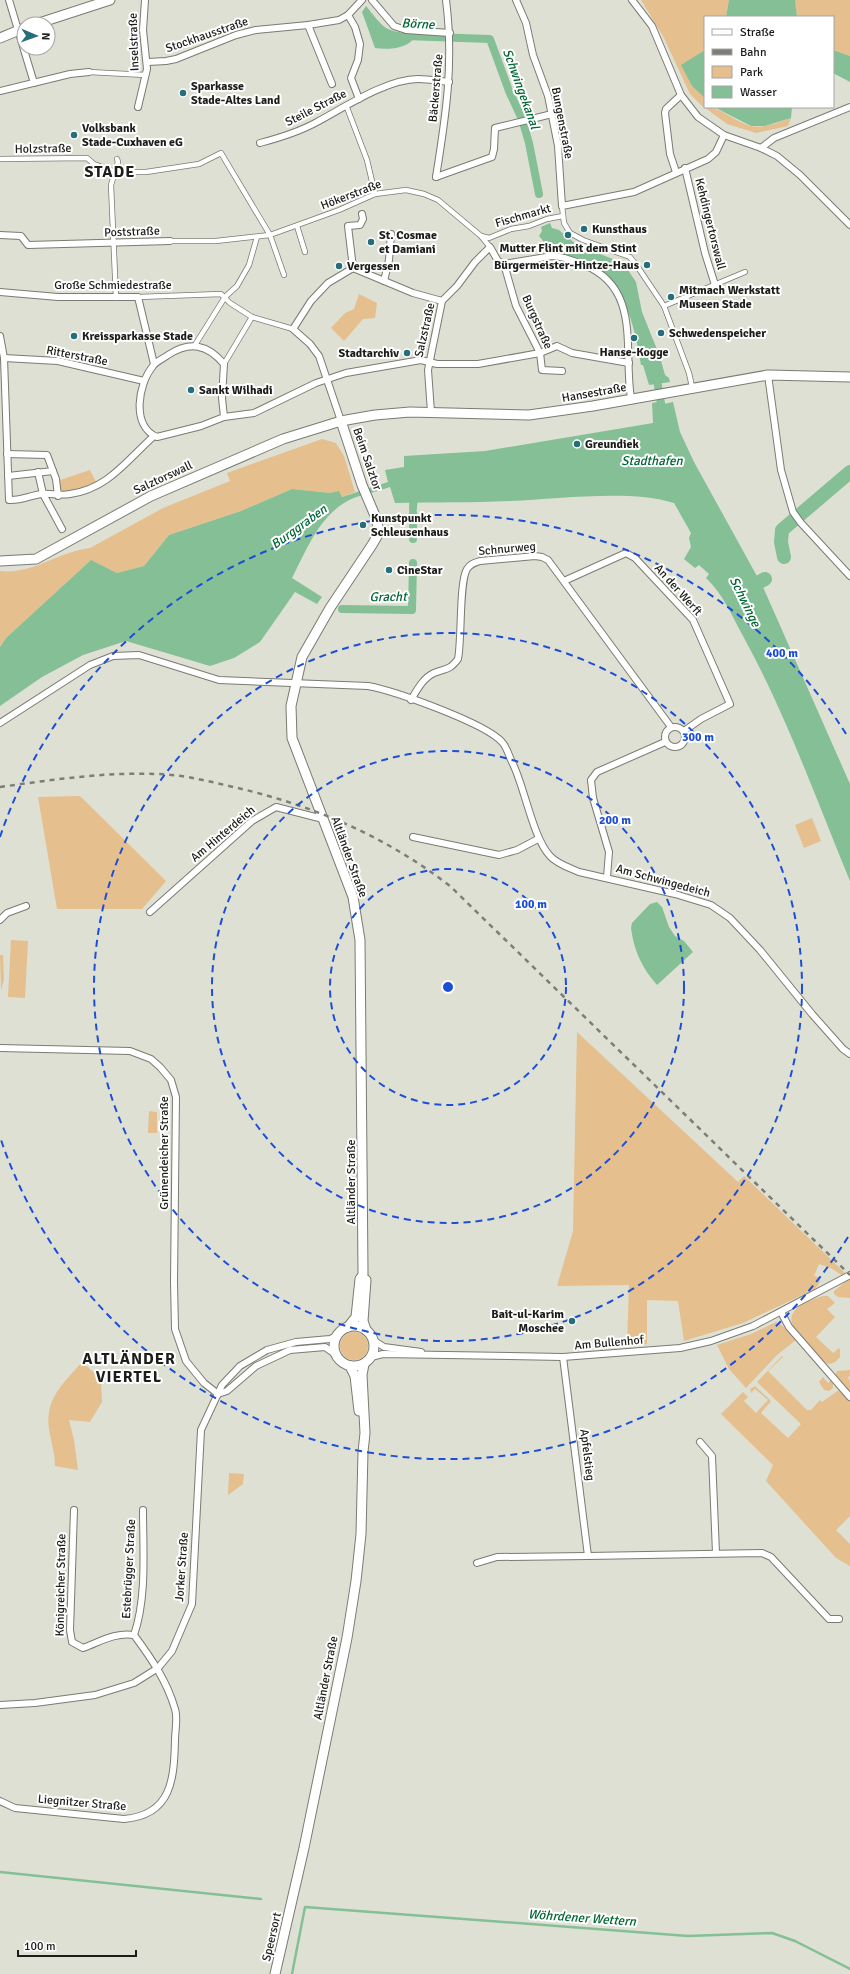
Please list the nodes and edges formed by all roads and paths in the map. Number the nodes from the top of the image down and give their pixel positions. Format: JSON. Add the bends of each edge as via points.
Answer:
{"nodes":[{"id":1,"x":9,"y":0,"type":"edge"},
{"id":2,"x":110,"y":0,"type":"edge"},
{"id":3,"x":144,"y":0,"type":"edge"},
{"id":4,"x":362,"y":0,"type":"edge"},
{"id":5,"x":372,"y":0,"type":"edge"},
{"id":6,"x":446,"y":0,"type":"edge"},
{"id":7,"x":516,"y":0,"type":"edge"},
{"id":8,"x":632,"y":0,"type":"edge"},
{"id":9,"x":348,"y":15,"type":"junction"},
{"id":10,"x":16,"y":17,"type":"edge"},
{"id":11,"x":56,"y":18,"type":"edge"},
{"id":12,"x":308,"y":25,"type":"junction"},
{"id":13,"x":16,"y":31,"type":"edge"},
{"id":14,"x":450,"y":33,"type":"junction"},
{"id":15,"x":0,"y":38,"type":"edge"},
{"id":16,"x":28,"y":56,"type":"edge"},
{"id":17,"x":148,"y":62,"type":"junction"},
{"id":18,"x":89,"y":72,"type":"joint"},
{"id":19,"x":146,"y":75,"type":"junction"},
{"id":20,"x":449,"y":82,"type":"junction"},
{"id":21,"x":34,"y":83,"type":"junction"},
{"id":22,"x":332,"y":84,"type":"dead end"},
{"id":23,"x":0,"y":91,"type":"edge"},
{"id":24,"x":681,"y":95,"type":"junction"},
{"id":25,"x":358,"y":99,"type":"junction"},
{"id":26,"x":346,"y":105,"type":"junction"},
{"id":27,"x":138,"y":107,"type":"dead end"},
{"id":28,"x":850,"y":107,"type":"edge"},
{"id":29,"x":552,"y":114,"type":"junction"},
{"id":30,"x":724,"y":135,"type":"junction"},
{"id":31,"x":260,"y":144,"type":"dead end"},
{"id":32,"x":762,"y":148,"type":"junction"},
{"id":33,"x":0,"y":159,"type":"edge"},
{"id":34,"x":117,"y":159,"type":"dead end"},
{"id":35,"x":685,"y":168,"type":"junction"},
{"id":36,"x":116,"y":172,"type":"junction"},
{"id":37,"x":676,"y":172,"type":"junction"},
{"id":38,"x":375,"y":194,"type":"junction"},
{"id":39,"x":562,"y":206,"type":"junction"},
{"id":40,"x":362,"y":214,"type":"dead end"},
{"id":41,"x":563,"y":216,"type":"junction"},
{"id":42,"x":297,"y":226,"type":"junction"},
{"id":43,"x":850,"y":226,"type":"edge"},
{"id":44,"x":391,"y":234,"type":"dead end"},
{"id":45,"x":0,"y":235,"type":"edge"},
{"id":46,"x":270,"y":236,"type":"junction"},
{"id":47,"x":481,"y":236,"type":"junction"},
{"id":48,"x":257,"y":237,"type":"junction"},
{"id":49,"x":489,"y":238,"type":"junction"},
{"id":50,"x":170,"y":241,"type":"joint"},
{"id":51,"x":114,"y":243,"type":"junction"},
{"id":52,"x":490,"y":247,"type":"junction"},
{"id":53,"x":305,"y":252,"type":"dead end"},
{"id":54,"x":504,"y":264,"type":"junction"},
{"id":55,"x":353,"y":268,"type":"junction"},
{"id":56,"x":745,"y":272,"type":"dead end"},
{"id":57,"x":284,"y":274,"type":"dead end"},
{"id":58,"x":384,"y":281,"type":"junction"},
{"id":59,"x":715,"y":285,"type":"junction"},
{"id":60,"x":0,"y":292,"type":"edge"},
{"id":61,"x":225,"y":296,"type":"junction"},
{"id":62,"x":138,"y":297,"type":"junction"},
{"id":63,"x":116,"y":298,"type":"junction"},
{"id":64,"x":442,"y":301,"type":"junction"},
{"id":65,"x":664,"y":306,"type":"junction"},
{"id":66,"x":252,"y":317,"type":"junction"},
{"id":67,"x":293,"y":329,"type":"junction"},
{"id":68,"x":0,"y":336,"type":"edge"},
{"id":69,"x":195,"y":345,"type":"junction"},
{"id":70,"x":540,"y":353,"type":"junction"},
{"id":71,"x":4,"y":358,"type":"junction"},
{"id":72,"x":428,"y":362,"type":"junction"},
{"id":73,"x":628,"y":362,"type":"junction"},
{"id":74,"x":154,"y":364,"type":"junction"},
{"id":75,"x":224,"y":364,"type":"junction"},
{"id":76,"x":562,"y":371,"type":"dead end"},
{"id":77,"x":768,"y":375,"type":"junction"},
{"id":78,"x":850,"y":377,"type":"edge"},
{"id":79,"x":326,"y":379,"type":"junction"},
{"id":80,"x":144,"y":381,"type":"junction"},
{"id":81,"x":692,"y":387,"type":"junction"},
{"id":82,"x":631,"y":398,"type":"junction"},
{"id":83,"x":3,"y":411,"type":"edge"},
{"id":84,"x":431,"y":412,"type":"junction"},
{"id":85,"x":224,"y":417,"type":"junction"},
{"id":86,"x":341,"y":420,"type":"junction"},
{"id":87,"x":154,"y":436,"type":"junction"},
{"id":88,"x":7,"y":454,"type":"junction"},
{"id":89,"x":54,"y":471,"type":"junction"},
{"id":90,"x":38,"y":472,"type":"junction"},
{"id":91,"x":8,"y":476,"type":"junction"},
{"id":92,"x":43,"y":494,"type":"junction"},
{"id":93,"x":58,"y":496,"type":"junction"},
{"id":94,"x":62,"y":529,"type":"dead end"},
{"id":95,"x":372,"y":545,"type":"joint"},
{"id":96,"x":0,"y":561,"type":"edge"},
{"id":97,"x":850,"y":576,"type":"edge"},
{"id":98,"x":564,"y":581,"type":"junction"},
{"id":99,"x":295,"y":684,"type":"junction"},
{"id":100,"x":411,"y":700,"type":"junction"},
{"id":101,"x":0,"y":723,"type":"edge"},
{"id":102,"x":671,"y":727,"type":"junction"},
{"id":103,"x":684,"y":731,"type":"junction"},
{"id":104,"x":665,"y":742,"type":"junction"},
{"id":105,"x":323,"y":819,"type":"junction"},
{"id":106,"x":413,"y":837,"type":"dead end"},
{"id":107,"x":538,"y":839,"type":"junction"},
{"id":108,"x":607,"y":877,"type":"junction"},
{"id":109,"x":26,"y":906,"type":"dead end"},
{"id":110,"x":150,"y":912,"type":"dead end"},
{"id":111,"x":0,"y":920,"type":"edge"},
{"id":112,"x":0,"y":1048,"type":"edge"},
{"id":113,"x":850,"y":1054,"type":"edge"},
{"id":114,"x":850,"y":1275,"type":"edge"},
{"id":115,"x":363,"y":1276,"type":"junction"},
{"id":116,"x":781,"y":1312,"type":"junction"},
{"id":117,"x":348,"y":1327,"type":"junction"},
{"id":118,"x":366,"y":1330,"type":"junction"},
{"id":119,"x":337,"y":1336,"type":"junction"},
{"id":120,"x":373,"y":1340,"type":"junction"},
{"id":121,"x":336,"y":1354,"type":"junction"},
{"id":122,"x":432,"y":1354,"type":"junction"},
{"id":123,"x":371,"y":1357,"type":"junction"},
{"id":124,"x":563,"y":1358,"type":"junction"},
{"id":125,"x":364,"y":1364,"type":"junction"},
{"id":126,"x":350,"y":1366,"type":"junction"},
{"id":127,"x":218,"y":1394,"type":"junction"},
{"id":128,"x":850,"y":1397,"type":"edge"},
{"id":129,"x":700,"y":1442,"type":"dead end"},
{"id":130,"x":363,"y":1452,"type":"junction"},
{"id":131,"x":74,"y":1510,"type":"dead end"},
{"id":132,"x":143,"y":1510,"type":"dead end"},
{"id":133,"x":716,"y":1553,"type":"junction"},
{"id":134,"x":588,"y":1556,"type":"junction"},
{"id":135,"x":477,"y":1563,"type":"dead end"},
{"id":136,"x":839,"y":1619,"type":"dead end"},
{"id":137,"x":134,"y":1635,"type":"junction"},
{"id":138,"x":158,"y":1668,"type":"junction"},
{"id":139,"x":0,"y":1704,"type":"edge"},
{"id":140,"x":0,"y":1801,"type":"edge"},
{"id":141,"x":292,"y":1906,"type":"joint"},
{"id":142,"x":275,"y":1974,"type":"edge"}],
"edges":[{"from":1,"to":10,"type":"street"},
{"from":2,"to":11,"type":"main road"},
{"from":3,"to":17,"type":"street","name":"Inselstraße"},
{"from":4,"to":9,"type":"street","name":"Stockhausstraße"},
{"from":5,"to":14,"type":"street","via":[[394,26],[406,30]]},
{"from":6,"to":14,"type":"street","name":"Bäckerstraße"},
{"from":7,"to":29,"type":"street","name":"Bungenstraße","via":[[526,23]]},
{"from":8,"to":24,"type":"street","via":[[652,26]]},
{"from":9,"to":12,"type":"street","name":"Stockhausstraße","via":[[329,22]]},
{"from":9,"to":25,"type":"street","via":[[360,44],[358,60],[351,78]]},
{"from":12,"to":17,"type":"street","name":"Stockhausstraße","via":[[243,33],[176,59]]},
{"from":12,"to":22,"type":"street"},
{"from":13,"to":15,"type":"main road"},
{"from":14,"to":20,"type":"street","name":"Bäckerstraße"},
{"from":16,"to":21,"type":"street"},
{"from":17,"to":19,"type":"street","name":"Inselstraße"},
{"from":18,"to":19,"type":"street"},
{"from":18,"to":21,"type":"street"},
{"from":19,"to":27,"type":"street","name":"Inselstraße"},
{"from":20,"to":25,"type":"street","name":"Steile Straße","via":[[418,78]]},
{"from":20,"to":29,"type":"street","name":"Bäckerstraße","via":[[436,177],[488,159],[493,153],[495,128]]},
{"from":21,"to":23,"type":"street"},
{"from":24,"to":30,"type":"street","via":[[698,117]]},
{"from":24,"to":37,"type":"street","via":[[666,109],[670,154]]},
{"from":25,"to":26,"type":"street","name":"Steile Straße"},
{"from":26,"to":31,"type":"street","name":"Steile Straße","via":[[290,135]]},
{"from":26,"to":38,"type":"street","via":[[367,160]]},
{"from":28,"to":32,"type":"street","via":[[774,138]]},
{"from":29,"to":39,"type":"street","name":"Bungenstraße","via":[[558,146]]},
{"from":30,"to":32,"type":"street"},
{"from":30,"to":35,"type":"street","via":[[716,152],[708,159]]},
{"from":32,"to":43,"type":"street","via":[[789,165]]},
{"from":33,"to":36,"type":"street","name":"Holzstraße","via":[[87,158],[94,164]]},
{"from":34,"to":36,"type":"street"},
{"from":35,"to":37,"type":"street"},
{"from":35,"to":59,"type":"street","name":"Kehdingertorswall"},
{"from":36,"to":46,"type":"street","via":[[146,172],[199,164],[221,152]]},
{"from":36,"to":51,"type":"street","via":[[111,186]]},
{"from":37,"to":39,"type":"street","via":[[634,192]]},
{"from":38,"to":42,"type":"street","name":"Hökerstraße"},
{"from":38,"to":47,"type":"street","name":"Hökerstraße","via":[[406,190],[430,196]]},
{"from":39,"to":41,"type":"street"},
{"from":40,"to":55,"type":"street","via":[[360,225],[348,226]]},
{"from":41,"to":49,"type":"street","name":"Fischmarkt","via":[[511,229]]},
{"from":41,"to":65,"type":"street","via":[[566,228],[577,237],[630,257]]},
{"from":42,"to":46,"type":"street","name":"Hökerstraße"},
{"from":42,"to":53,"type":"street"},
{"from":44,"to":58,"type":"street"},
{"from":45,"to":51,"type":"street","name":"Poststraße","via":[[22,236],[28,245]]},
{"from":46,"to":48,"type":"street","name":"Poststraße"},
{"from":46,"to":57,"type":"street"},
{"from":47,"to":49,"type":"street","name":"Fischmarkt"},
{"from":47,"to":52,"type":"street","name":"Hökerstraße"},
{"from":48,"to":50,"type":"street","name":"Poststraße","via":[[216,241]]},
{"from":48,"to":61,"type":"street","via":[[249,265],[237,286]]},
{"from":49,"to":52,"type":"street","name":"Fischmarkt"},
{"from":50,"to":51,"type":"street","name":"Poststraße"},
{"from":51,"to":63,"type":"street"},
{"from":52,"to":54,"type":"street","name":"Fischmarkt","via":[[498,261]]},
{"from":52,"to":64,"type":"street","name":"Salzstraße"},
{"from":54,"to":70,"type":"street","name":"Burgstraße","via":[[516,306]]},
{"from":54,"to":73,"type":"street","via":[[552,256],[590,267],[603,275],[614,286],[626,322],[629,341]]},
{"from":55,"to":58,"type":"street"},
{"from":55,"to":67,"type":"street","via":[[328,283],[311,301]]},
{"from":56,"to":59,"type":"street"},
{"from":58,"to":64,"type":"street"},
{"from":59,"to":65,"type":"street"},
{"from":60,"to":63,"type":"street","name":"Große Schmiedestraße"},
{"from":61,"to":62,"type":"street","name":"Große Schmiedestraße","via":[[221,294]]},
{"from":61,"to":66,"type":"street","via":[[230,303]]},
{"from":61,"to":69,"type":"street"},
{"from":62,"to":63,"type":"street","name":"Große Schmiedestraße"},
{"from":62,"to":74,"type":"street"},
{"from":64,"to":72,"type":"street","name":"Salzstraße"},
{"from":65,"to":81,"type":"street"},
{"from":66,"to":67,"type":"street"},
{"from":66,"to":75,"type":"street"},
{"from":67,"to":79,"type":"street","name":"Beim Salztor","via":[[310,344],[318,356]]},
{"from":68,"to":71,"type":"street"},
{"from":69,"to":74,"type":"street","via":[[174,351]]},
{"from":69,"to":75,"type":"street","via":[[214,354]]},
{"from":70,"to":72,"type":"street","via":[[478,364]]},
{"from":70,"to":73,"type":"street","via":[[557,346],[572,353]]},
{"from":70,"to":76,"type":"street","name":"Burgstraße","via":[[542,370]]},
{"from":71,"to":80,"type":"street","name":"Ritterstraße","via":[[58,361]]},
{"from":71,"to":83,"type":"street"},
{"from":72,"to":79,"type":"street","via":[[421,360]]},
{"from":72,"to":84,"type":"street","name":"Salzstraße"},
{"from":73,"to":82,"type":"street"},
{"from":74,"to":80,"type":"street"},
{"from":75,"to":85,"type":"street"},
{"from":77,"to":78,"type":"main road","name":"Hansestraße"},
{"from":77,"to":81,"type":"main road","name":"Hansestraße"},
{"from":77,"to":97,"type":"street","via":[[781,470],[793,512],[800,523]]},
{"from":79,"to":85,"type":"street","via":[[254,413]]},
{"from":79,"to":86,"type":"street","name":"Beim Salztor"},
{"from":80,"to":87,"type":"street","via":[[140,398],[141,415],[146,428]]},
{"from":81,"to":82,"type":"main road","name":"Hansestraße"},
{"from":82,"to":84,"type":"main road","name":"Hansestraße","via":[[530,415]]},
{"from":83,"to":88,"type":"street"},
{"from":84,"to":86,"type":"main road","name":"Hansestraße"},
{"from":85,"to":87,"type":"street","via":[[201,426]]},
{"from":86,"to":95,"type":"main road","name":"Beim Salztor","via":[[379,527]]},
{"from":86,"to":96,"type":"main road","name":"Salztorswall","via":[[283,439],[151,496],[36,558]]},
{"from":87,"to":93,"type":"street","via":[[109,479],[88,489]]},
{"from":88,"to":89,"type":"street","via":[[47,455]]},
{"from":88,"to":91,"type":"street"},
{"from":89,"to":90,"type":"street"},
{"from":89,"to":93,"type":"street"},
{"from":90,"to":91,"type":"street"},
{"from":90,"to":92,"type":"street"},
{"from":91,"to":92,"type":"street","via":[[9,500],[16,501]]},
{"from":92,"to":93,"type":"street"},
{"from":92,"to":94,"type":"street"},
{"from":95,"to":99,"type":"main road","name":"Altländer Straße","via":[[302,657]]},
{"from":98,"to":100,"type":"street","name":"Schnurweg","via":[[548,560],[542,557],[502,558],[473,563],[465,574],[458,659],[446,670],[433,673],[424,680]]},
{"from":98,"to":102,"type":"street","name":"Schnurweg"},
{"from":98,"to":103,"type":"street","name":"An der Werft","via":[[626,553],[635,558],[693,620],[730,704]]},
{"from":99,"to":100,"type":"street","name":"Am Schwingedeich","via":[[368,686],[388,690]]},
{"from":99,"to":101,"type":"street","name":"Am Schwingedeich","via":[[219,680],[139,655],[113,656],[90,665]]},
{"from":99,"to":105,"type":"main road","name":"Altländer Straße","via":[[291,706],[292,738]]},
{"from":100,"to":107,"type":"street","name":"Am Schwingedeich","via":[[474,724],[502,742],[520,778]]},
{"from":102,"to":103,"type":"street","via":[[678,727]]},
{"from":102,"to":104,"type":"street","via":[[666,732]]},
{"from":103,"to":104,"type":"street","via":[[685,741],[681,746],[672,747]]},
{"from":104,"to":108,"type":"street","via":[[597,772],[591,780],[593,798],[609,852]]},
{"from":105,"to":110,"type":"street","name":"Am Hinterdeich","via":[[276,807],[252,821]]},
{"from":105,"to":115,"type":"main road","name":"Altländer Straße","via":[[353,897],[360,940]]},
{"from":106,"to":107,"type":"street","via":[[499,855],[517,850]]},
{"from":107,"to":108,"type":"street","name":"Am Schwingedeich","via":[[550,857],[565,866],[579,872]]},
{"from":108,"to":113,"type":"street","name":"Am Schwingedeich","via":[[712,906],[730,918]]},
{"from":109,"to":111,"type":"street","via":[[7,913]]},
{"from":112,"to":127,"type":"street","name":"Grünendeicher Straße","via":[[130,1051],[151,1059],[171,1080],[176,1097],[175,1329],[186,1361],[204,1383]]},
{"from":114,"to":116,"type":"street","name":"Am Bullenhof"},
{"from":115,"to":117,"type":"main road","name":"Altländer Straße","via":[[360,1279],[355,1318]]},
{"from":115,"to":118,"type":"main road","name":"Altländer Straße","via":[[366,1279],[363,1321]]},
{"from":116,"to":124,"type":"street","name":"Am Bullenhof","via":[[740,1331],[688,1346]]},
{"from":116,"to":128,"type":"street","via":[[789,1327]]},
{"from":117,"to":118,"type":"main road","via":[[357,1326]]},
{"from":117,"to":119,"type":"main road"},
{"from":118,"to":120,"type":"main road"},
{"from":119,"to":121,"type":"main road","via":[[334,1345]]},
{"from":119,"to":127,"type":"street","name":"Jorker Straße","via":[[328,1340],[296,1342],[263,1352],[232,1374]]},
{"from":120,"to":122,"type":"street","name":"Am Bullenhof","via":[[384,1347]]},
{"from":120,"to":123,"type":"main road"},
{"from":121,"to":126,"type":"main road","via":[[341,1362]]},
{"from":121,"to":127,"type":"street","via":[[325,1347],[290,1350],[256,1366],[227,1391]]},
{"from":122,"to":123,"type":"street","name":"Am Bullenhof","via":[[381,1354]]},
{"from":122,"to":124,"type":"street","name":"Am Bullenhof"},
{"from":123,"to":125,"type":"main road"},
{"from":124,"to":134,"type":"street","name":"Apfelstieg"},
{"from":125,"to":126,"type":"main road"},
{"from":125,"to":130,"type":"main road","name":"Altländer Straße"},
{"from":126,"to":130,"type":"main road","name":"Altländer Straße","via":[[357,1385]]},
{"from":127,"to":138,"type":"street","name":"Jorker Straße","via":[[201,1430],[192,1604],[172,1651]]},
{"from":129,"to":133,"type":"street","via":[[712,1456]]},
{"from":130,"to":141,"type":"main road","name":"Altländer Straße","via":[[361,1534],[353,1603]]},
{"from":131,"to":137,"type":"street","name":"Königreicher Straße","via":[[70,1630],[72,1642],[83,1648],[112,1636],[124,1633]]},
{"from":132,"to":137,"type":"street","name":"Estebrügger Straße","via":[[141,1603]]},
{"from":133,"to":134,"type":"street"},
{"from":133,"to":136,"type":"street","via":[[762,1553],[771,1557],[829,1619]]},
{"from":134,"to":135,"type":"street","via":[[497,1557]]},
{"from":137,"to":138,"type":"street","name":"Estebrügger Straße"},
{"from":138,"to":139,"type":"street","name":"Jorker Straße","via":[[134,1683],[95,1695],[35,1703]]},
{"from":138,"to":140,"type":"street","name":"Liegnitzer Straße","via":[[176,1711],[175,1772],[164,1799],[154,1810],[138,1818],[124,1819],[15,1808]]},
{"from":141,"to":142,"type":"main road","name":"Speersort"}]}
